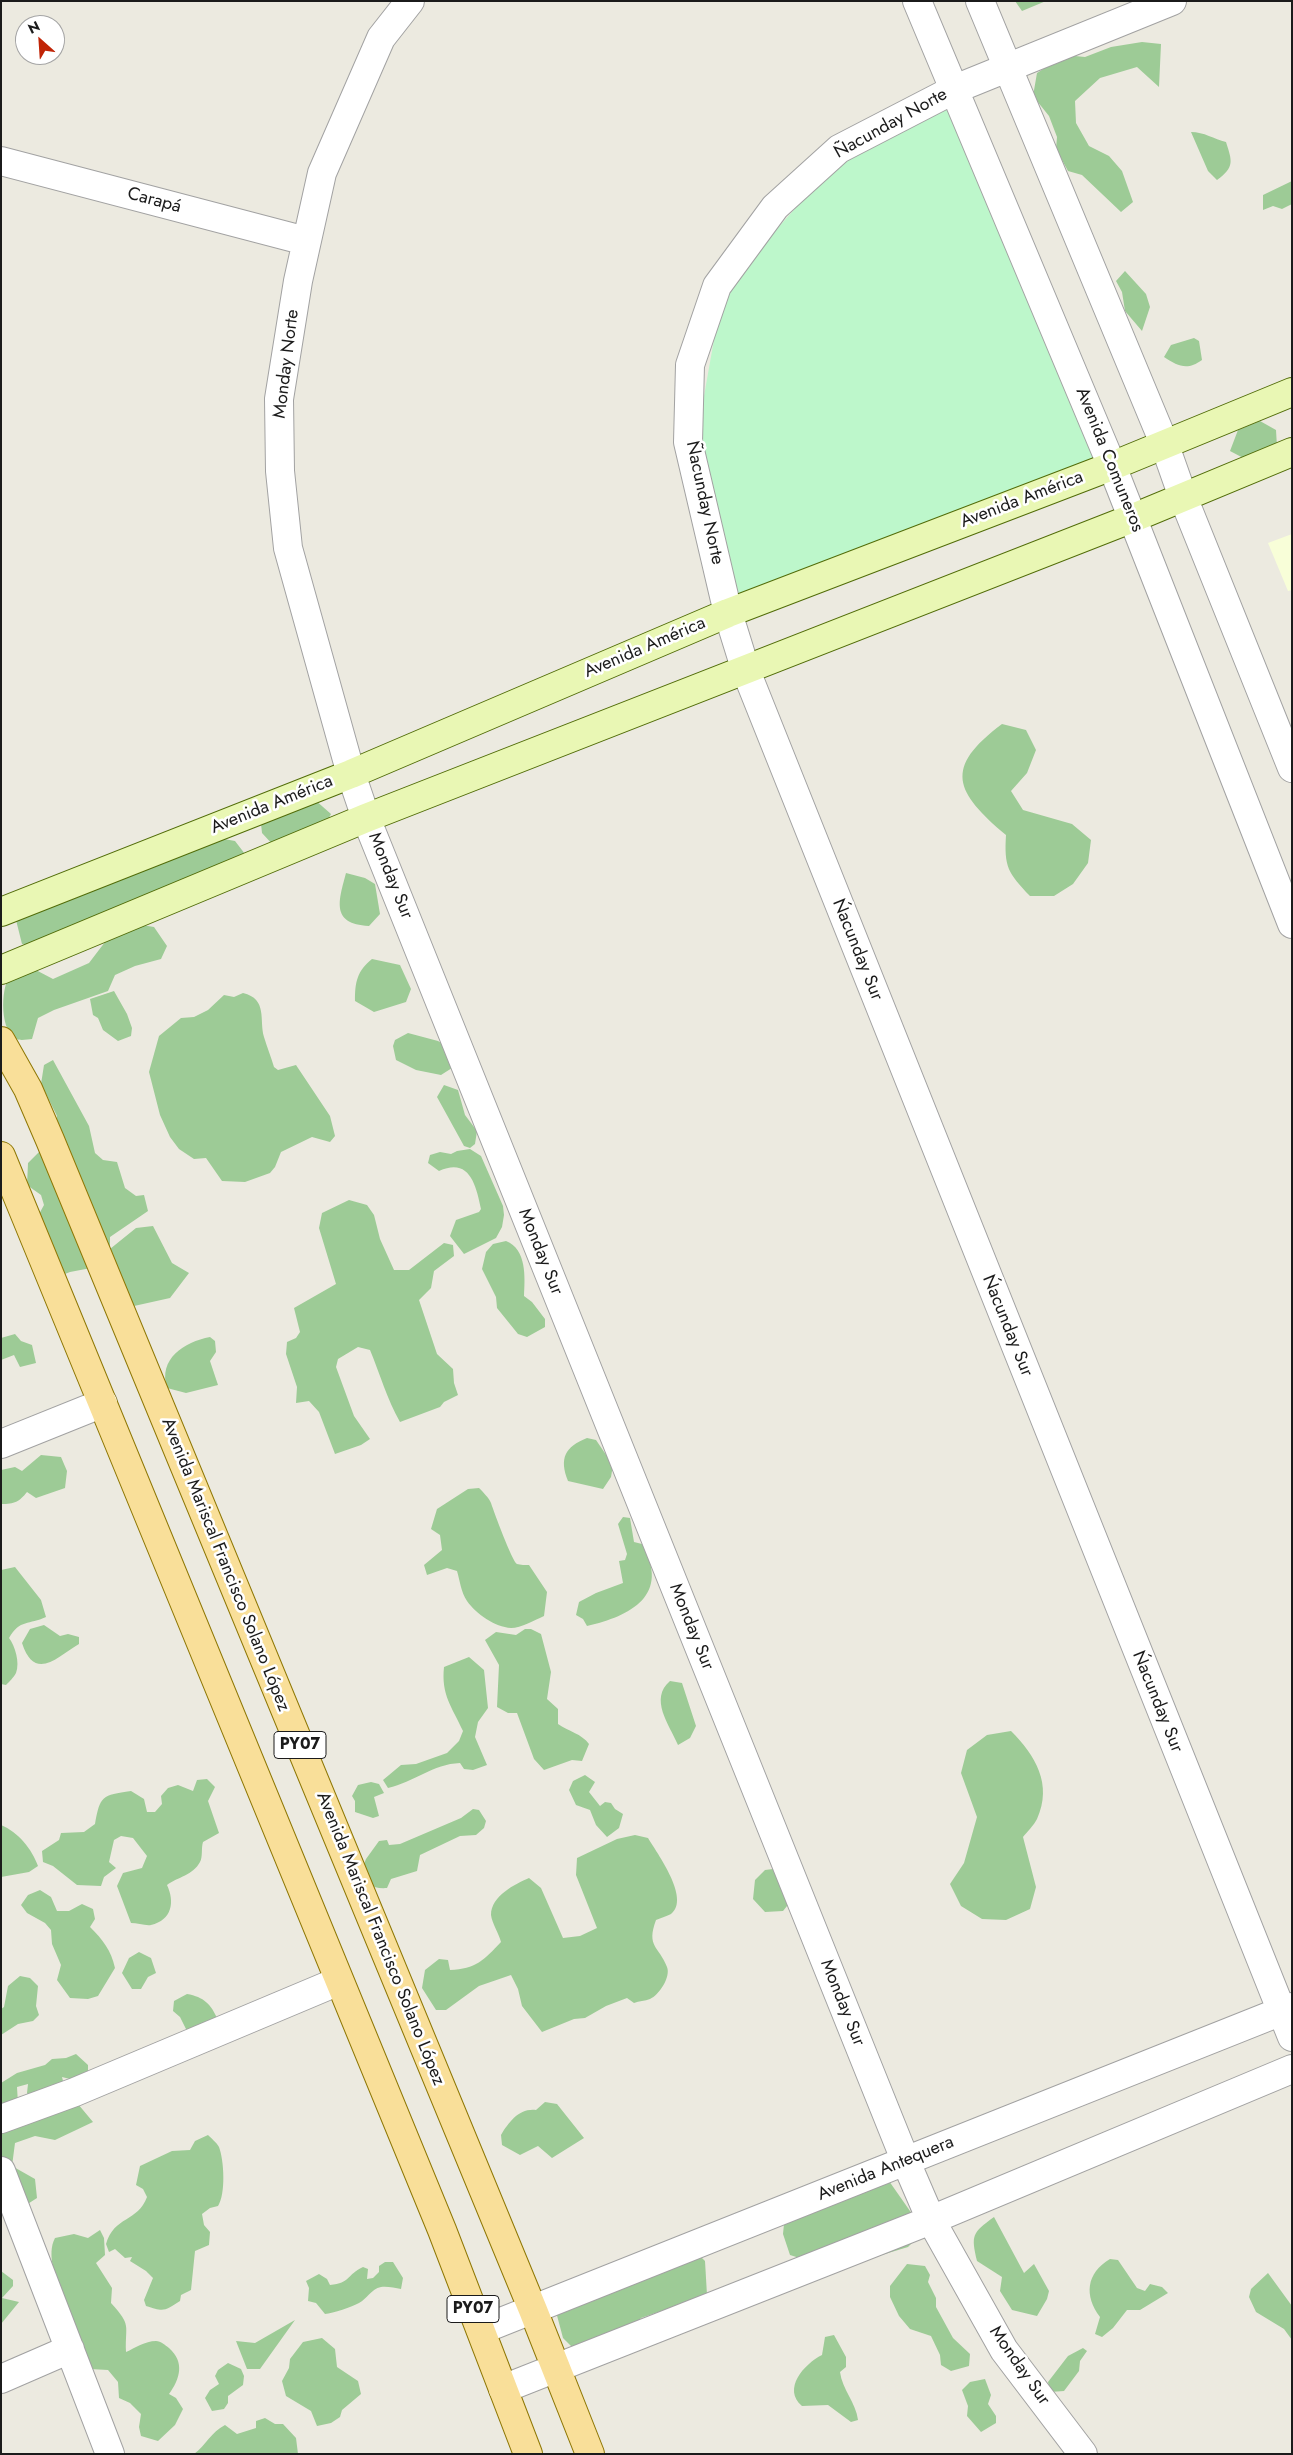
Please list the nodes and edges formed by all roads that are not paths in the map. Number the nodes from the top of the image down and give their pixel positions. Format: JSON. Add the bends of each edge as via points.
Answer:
{"nodes":[{"id":1,"x":410,"y":1,"type":"edge"},
{"id":2,"x":917,"y":1,"type":"edge"},
{"id":3,"x":980,"y":1,"type":"edge"},
{"id":4,"x":1172,"y":1,"type":"edge"},
{"id":5,"x":1009,"y":69,"type":"junction"},
{"id":6,"x":954,"y":89,"type":"junction"},
{"id":7,"x":1,"y":161,"type":"edge"},
{"id":8,"x":306,"y":241,"type":"junction"},
{"id":9,"x":1292,"y":392,"type":"edge"},
{"id":10,"x":1164,"y":444,"type":"junction"},
{"id":11,"x":1292,"y":452,"type":"edge"},
{"id":12,"x":1112,"y":466,"type":"junction"},
{"id":13,"x":1183,"y":496,"type":"junction"},
{"id":14,"x":1133,"y":518,"type":"junction"},
{"id":15,"x":728,"y":613,"type":"junction"},
{"id":16,"x":746,"y":671,"type":"junction"},
{"id":17,"x":1292,"y":768,"type":"edge"},
{"id":18,"x":351,"y":774,"type":"junction"},
{"id":19,"x":366,"y":818,"type":"junction"},
{"id":20,"x":1,"y":912,"type":"edge"},
{"id":21,"x":1292,"y":924,"type":"edge"},
{"id":22,"x":1,"y":970,"type":"edge"},
{"id":23,"x":1,"y":1041,"type":"edge"},
{"id":24,"x":1,"y":1156,"type":"edge"},
{"id":25,"x":103,"y":1403,"type":"junction"},
{"id":26,"x":1,"y":1444,"type":"edge"},
{"id":27,"x":339,"y":1980,"type":"junction"},
{"id":28,"x":1286,"y":2010,"type":"edge"},
{"id":29,"x":1292,"y":2037,"type":"edge"},
{"id":30,"x":1292,"y":2070,"type":"edge"},
{"id":31,"x":1,"y":2119,"type":"edge"},
{"id":32,"x":906,"y":2162,"type":"junction"},
{"id":33,"x":1,"y":2171,"type":"edge"},
{"id":34,"x":931,"y":2220,"type":"junction"},
{"id":35,"x":533,"y":2310,"type":"junction"},
{"id":36,"x":481,"y":2330,"type":"junction"},
{"id":37,"x":70,"y":2350,"type":"junction"},
{"id":38,"x":556,"y":2367,"type":"junction"},
{"id":39,"x":1,"y":2379,"type":"edge"},
{"id":40,"x":503,"y":2388,"type":"junction"},
{"id":41,"x":110,"y":2454,"type":"edge"},
{"id":42,"x":528,"y":2454,"type":"edge"},
{"id":43,"x":590,"y":2454,"type":"edge"},
{"id":44,"x":1083,"y":2454,"type":"edge"}],
"edges":[{"from":1,"to":8,"type":"street","name":"Monday Norte","via":[[381,38],[322,173]]},
{"from":2,"to":6,"type":"street","name":"Avenida Comuneros"},
{"from":3,"to":5,"type":"street"},
{"from":4,"to":5,"type":"street","name":"Ñacunday Norte"},
{"from":5,"to":6,"type":"street","name":"Ñacunday Norte"},
{"from":5,"to":10,"type":"street"},
{"from":6,"to":12,"type":"street","name":"Avenida Comuneros"},
{"from":6,"to":15,"type":"street","name":"Ñacunday Norte","via":[[839,149],[775,207],[717,286],[690,365],[688,442]]},
{"from":7,"to":8,"type":"street","name":"Carapá"},
{"from":8,"to":18,"type":"street","name":"Monday Norte","via":[[279,400],[280,471],[288,548]]},
{"from":9,"to":10,"type":"main road","name":"Avenida América"},
{"from":10,"to":12,"type":"main road","name":"Avenida América"},
{"from":10,"to":13,"type":"street"},
{"from":11,"to":13,"type":"main road"},
{"from":12,"to":14,"type":"street","name":"Avenida Comuneros"},
{"from":12,"to":15,"type":"main road","name":"Avenida América"},
{"from":13,"to":14,"type":"main road"},
{"from":13,"to":17,"type":"street"},
{"from":14,"to":16,"type":"main road"},
{"from":14,"to":21,"type":"street","name":"Avenida Comuneros"},
{"from":15,"to":16,"type":"street","name":"Ńacunday Sur"},
{"from":15,"to":18,"type":"main road","name":"Avenida América"},
{"from":16,"to":19,"type":"main road"},
{"from":16,"to":28,"type":"street","name":"Ńacunday Sur"},
{"from":18,"to":19,"type":"street","name":"Monday Sur"},
{"from":18,"to":20,"type":"main road","name":"Avenida América"},
{"from":19,"to":22,"type":"main road"},
{"from":19,"to":32,"type":"street","name":"Monday Sur"},
{"from":23,"to":35,"type":"main road","name":"Avenida Mariscal Francisco Solano López","number":"PY07","via":[[28,1089],[50,1140]]},
{"from":24,"to":25,"type":"main road","number":"PY07"},
{"from":25,"to":26,"type":"street"},
{"from":25,"to":27,"type":"main road","number":"PY07"},
{"from":27,"to":31,"type":"street","via":[[75,2092]]},
{"from":27,"to":36,"type":"main road","number":"PY07"},
{"from":28,"to":29,"type":"street","name":"Ńacunday Sur"},
{"from":28,"to":32,"type":"street","name":"Avenida Antequera"},
{"from":30,"to":34,"type":"street"},
{"from":32,"to":34,"type":"street","name":"Monday Sur"},
{"from":32,"to":35,"type":"street","name":"Avenida Antequera"},
{"from":33,"to":37,"type":"street"},
{"from":34,"to":38,"type":"street"},
{"from":34,"to":44,"type":"street","name":"Monday Sur","via":[[1004,2350]]},
{"from":35,"to":36,"type":"street","name":"Avenida Antequera"},
{"from":35,"to":38,"type":"main road","name":"Avenida Mariscal Francisco Solano López","number":"PY07"},
{"from":36,"to":40,"type":"main road","number":"PY07"},
{"from":37,"to":39,"type":"street"},
{"from":37,"to":41,"type":"street"},
{"from":38,"to":40,"type":"street"},
{"from":38,"to":43,"type":"main road","name":"Avenida Mariscal Francisco Solano López","number":"PY07"},
{"from":40,"to":42,"type":"main road","number":"PY07"}]}
